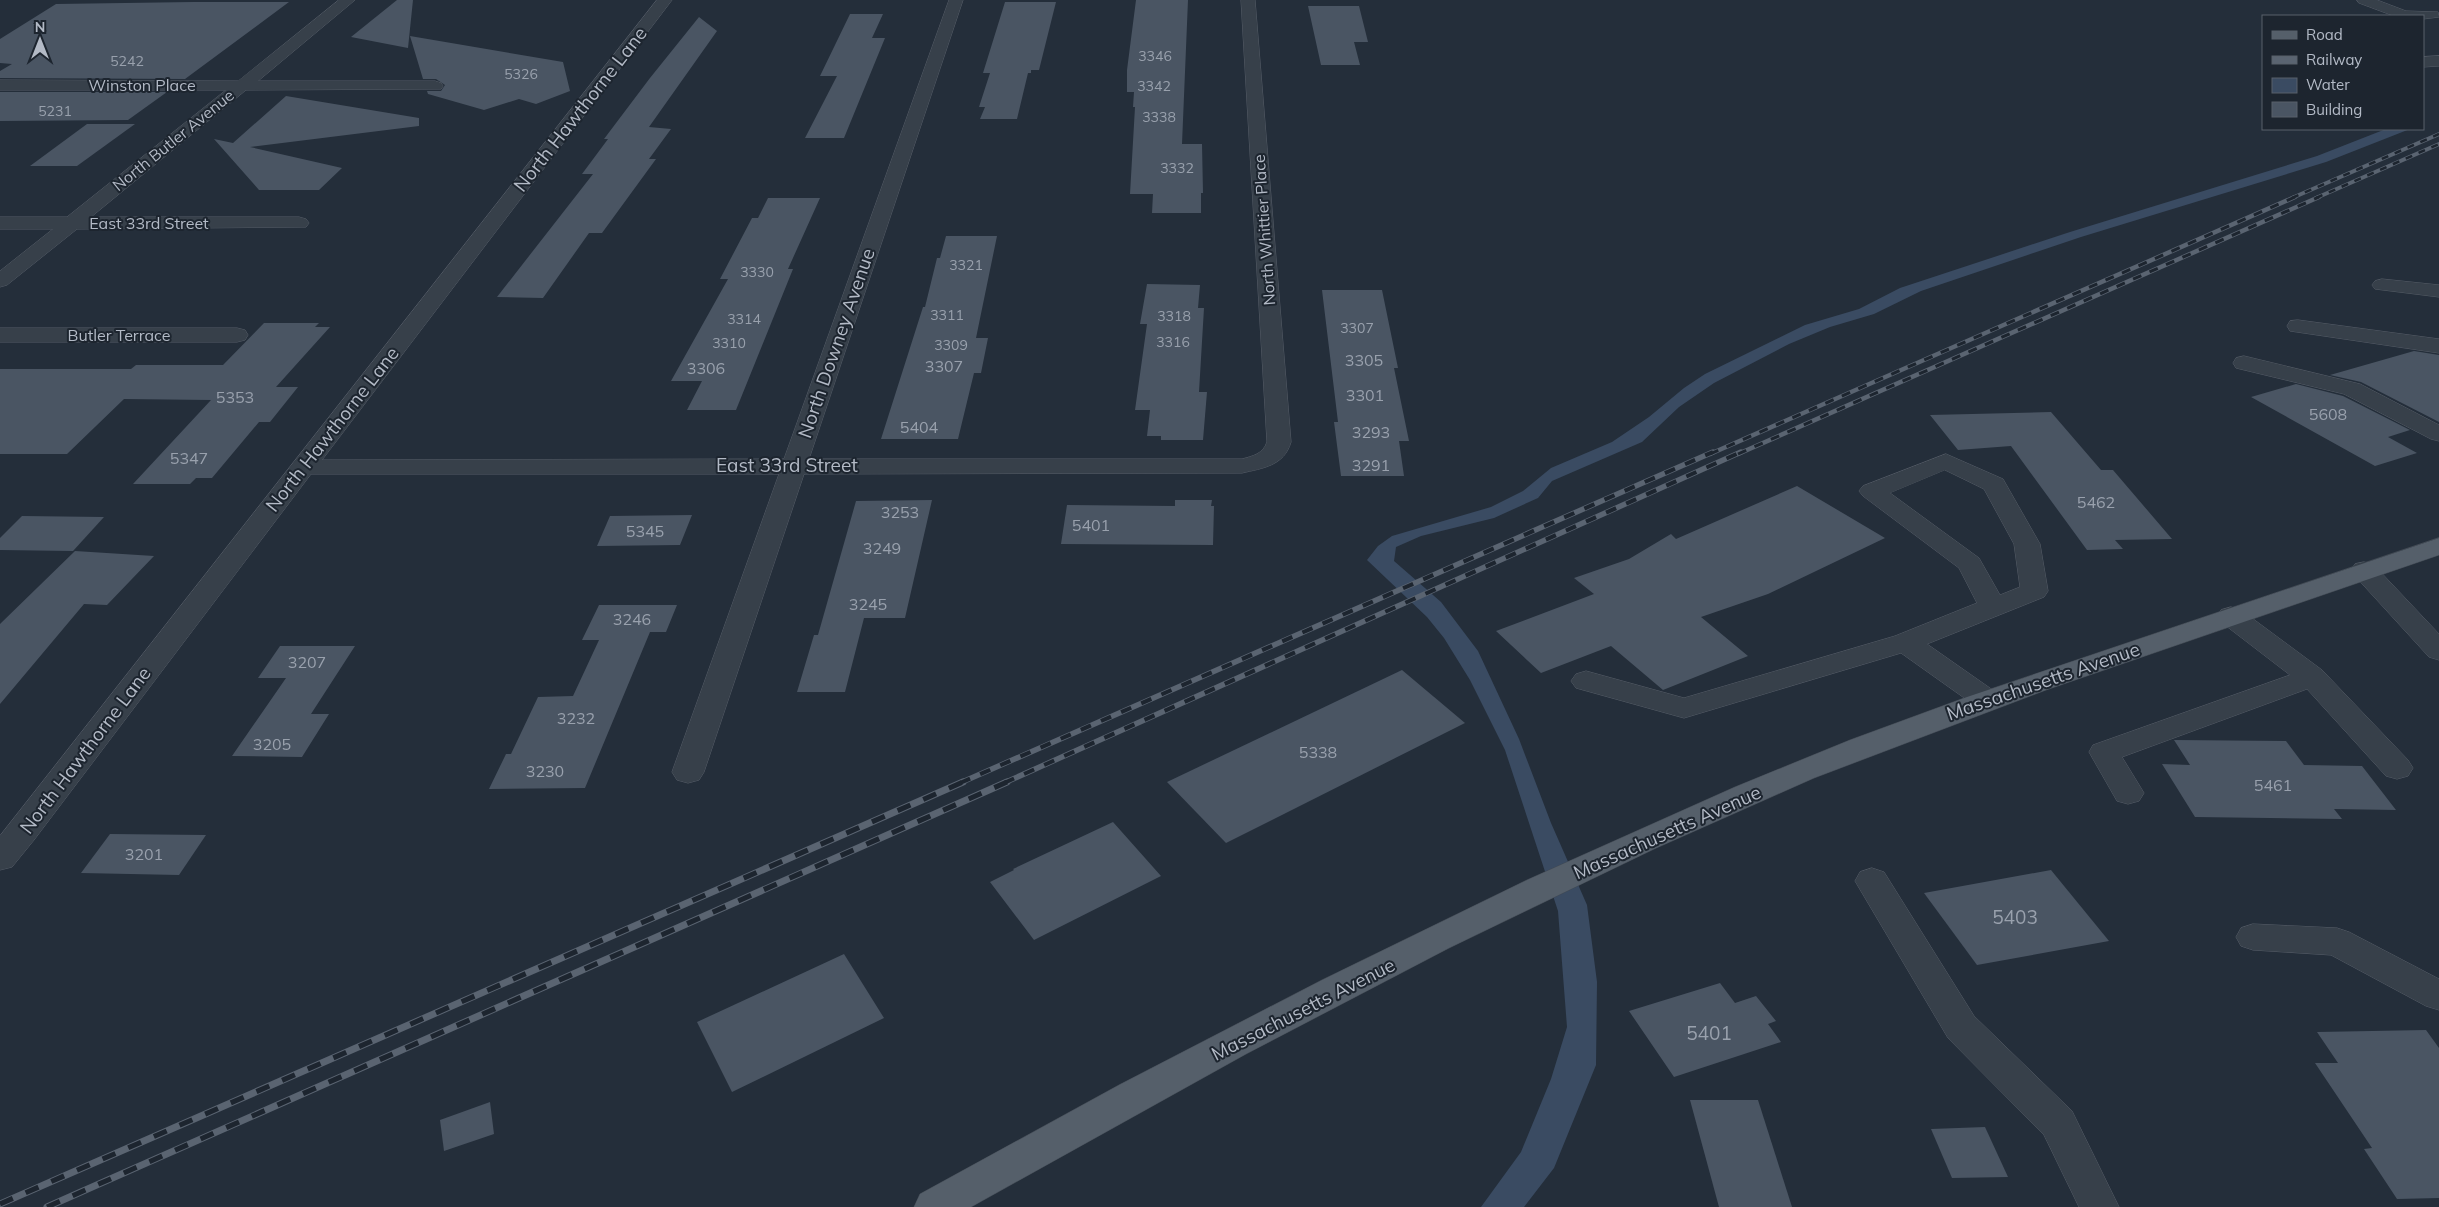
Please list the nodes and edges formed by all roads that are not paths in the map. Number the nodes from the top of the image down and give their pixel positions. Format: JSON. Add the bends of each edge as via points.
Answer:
{"nodes":[{"id":1,"x":348,"y":0,"type":"edge"},
{"id":2,"x":664,"y":0,"type":"edge"},
{"id":3,"x":956,"y":0,"type":"edge"},
{"id":4,"x":1248,"y":0,"type":"edge"},
{"id":5,"x":2364,"y":0,"type":"edge"},
{"id":6,"x":2408,"y":0,"type":"edge"},
{"id":7,"x":2404,"y":15,"type":"edge"},
{"id":8,"x":2436,"y":17,"type":"edge"},
{"id":9,"x":2424,"y":62,"type":"edge"},
{"id":10,"x":2439,"y":62,"type":"edge"},
{"id":11,"x":0,"y":85,"type":"edge"},
{"id":12,"x":240,"y":86,"type":"junction"},
{"id":13,"x":435,"y":86,"type":"dead end"},
{"id":14,"x":299,"y":223,"type":"dead end"},
{"id":15,"x":0,"y":224,"type":"edge"},
{"id":16,"x":70,"y":224,"type":"junction"},
{"id":17,"x":0,"y":281,"type":"edge"},
{"id":18,"x":2382,"y":285,"type":"dead end"},
{"id":19,"x":2439,"y":291,"type":"edge"},
{"id":20,"x":2298,"y":326,"type":"dead end"},
{"id":21,"x":0,"y":335,"type":"edge"},
{"id":22,"x":237,"y":335,"type":"dead end"},
{"id":23,"x":2439,"y":346,"type":"edge"},
{"id":24,"x":2244,"y":363,"type":"dead end"},
{"id":25,"x":2439,"y":434,"type":"edge"},
{"id":26,"x":1271,"y":458,"type":"joint"},
{"id":27,"x":794,"y":465,"type":"junction"},
{"id":28,"x":302,"y":467,"type":"junction"},
{"id":29,"x":2439,"y":546,"type":"edge"},
{"id":30,"x":2364,"y":570,"type":"junction"},
{"id":31,"x":1993,"y":607,"type":"junction"},
{"id":32,"x":2230,"y":616,"type":"junction"},
{"id":33,"x":1905,"y":642,"type":"junction"},
{"id":34,"x":2439,"y":651,"type":"edge"},
{"id":35,"x":2312,"y":677,"type":"junction"},
{"id":36,"x":1586,"y":681,"type":"dead end"},
{"id":37,"x":1987,"y":700,"type":"junction"},
{"id":38,"x":2397,"y":768,"type":"dead end"},
{"id":39,"x":688,"y":772,"type":"dead end"},
{"id":40,"x":2128,"y":793,"type":"dead end"},
{"id":41,"x":0,"y":858,"type":"edge"},
{"id":42,"x":1872,"y":881,"type":"dead end"},
{"id":43,"x":2253,"y":937,"type":"dead end"},
{"id":44,"x":2439,"y":996,"type":"edge"},
{"id":45,"x":934,"y":1207,"type":"edge"},
{"id":46,"x":2098,"y":1207,"type":"edge"}],
"edges":[{"from":1,"to":12,"type":"street","name":"North Butler Avenue"},
{"from":2,"to":28,"type":"street","name":"North Hawthorne Lane"},
{"from":3,"to":27,"type":"street","name":"North Downey Avenue"},
{"from":4,"to":26,"type":"street","name":"North Whittier Place","via":[[1279,442],[1278,450]]},
{"from":5,"to":7,"type":"street"},
{"from":6,"to":8,"type":"street"},
{"from":9,"to":10,"type":"street"},
{"from":11,"to":12,"type":"street","name":"Winston Place"},
{"from":12,"to":13,"type":"street","name":"Winston Place"},
{"from":12,"to":16,"type":"street","name":"North Butler Avenue"},
{"from":14,"to":16,"type":"street","name":"East 33rd Street"},
{"from":15,"to":16,"type":"street","name":"East 33rd Street"},
{"from":16,"to":17,"type":"street","name":"North Butler Avenue"},
{"from":18,"to":19,"type":"street"},
{"from":20,"to":23,"type":"street"},
{"from":21,"to":22,"type":"street","name":"Butler Terrace"},
{"from":24,"to":25,"type":"street","via":[[2352,389]]},
{"from":26,"to":27,"type":"street","name":"East 33rd Street","via":[[1242,466]]},
{"from":27,"to":28,"type":"street","name":"East 33rd Street"},
{"from":27,"to":39,"type":"street","name":"North Downey Avenue"},
{"from":28,"to":41,"type":"street","name":"North Hawthorne Lane"},
{"from":29,"to":30,"type":"main road","name":"Massachusetts Avenue"},
{"from":30,"to":32,"type":"main road","name":"Massachusetts Avenue"},
{"from":30,"to":34,"type":"street"},
{"from":31,"to":31,"type":"street","via":[[2034,591],[2027,544],[1994,484],[1946,461],[1872,491],[1970,564]]},
{"from":31,"to":33,"type":"street"},
{"from":32,"to":35,"type":"street"},
{"from":32,"to":37,"type":"main road","name":"Massachusetts Avenue"},
{"from":33,"to":36,"type":"street","via":[[1684,708]]},
{"from":33,"to":37,"type":"street"},
{"from":35,"to":38,"type":"street"},
{"from":35,"to":40,"type":"street","via":[[2104,752]]},
{"from":37,"to":45,"type":"main road","name":"Massachusetts Avenue","via":[[1749,794],[1510,905],[1241,1040]]},
{"from":42,"to":46,"type":"street","via":[[1961,1027],[2058,1123]]},
{"from":43,"to":44,"type":"street","via":[[2337,942]]}]}
